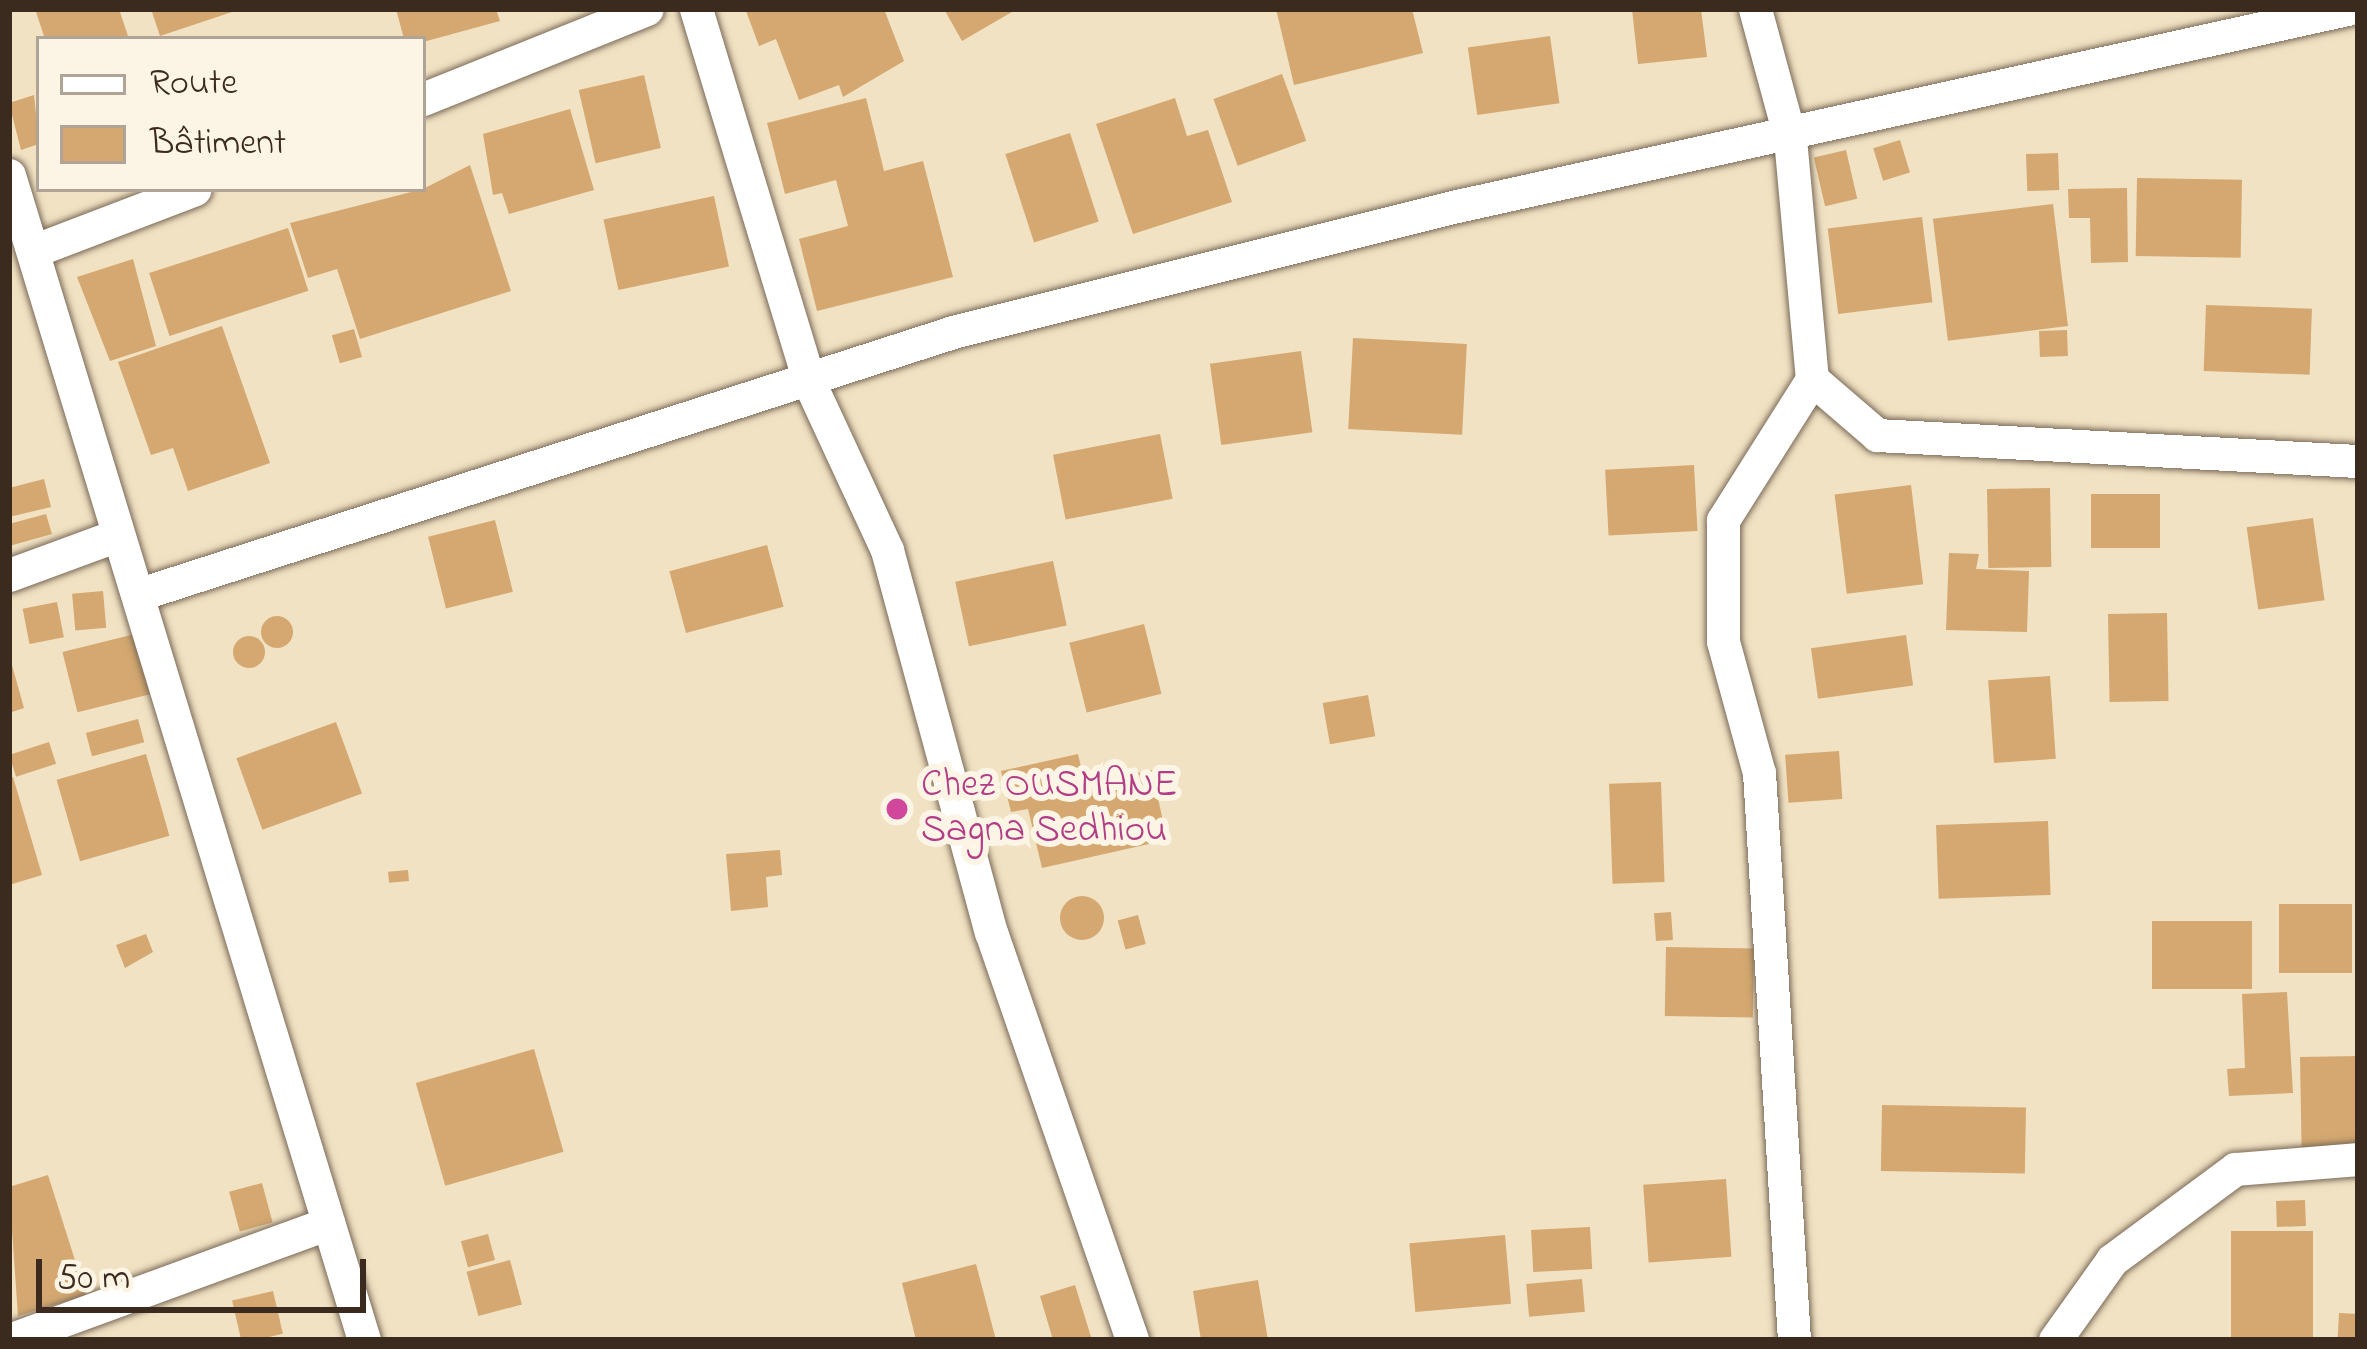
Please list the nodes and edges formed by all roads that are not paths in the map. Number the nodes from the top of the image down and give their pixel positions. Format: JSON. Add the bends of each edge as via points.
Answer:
{"nodes":[{"id":1,"x":647,"y":9,"type":"edge"},
{"id":2,"x":696,"y":9,"type":"edge"},
{"id":3,"x":1755,"y":9,"type":"edge"},
{"id":4,"x":2348,"y":9,"type":"edge"},
{"id":5,"x":426,"y":98,"type":"edge"},
{"id":6,"x":1790,"y":138,"type":"junction"},
{"id":7,"x":9,"y":175,"type":"edge"},
{"id":8,"x":187,"y":192,"type":"edge"},
{"id":9,"x":33,"y":250,"type":"junction"},
{"id":10,"x":1812,"y":379,"type":"junction"},
{"id":11,"x":811,"y":384,"type":"junction"},
{"id":12,"x":2358,"y":461,"type":"edge"},
{"id":13,"x":116,"y":536,"type":"junction"},
{"id":14,"x":9,"y":575,"type":"edge"},
{"id":15,"x":140,"y":594,"type":"junction"},
{"id":16,"x":2358,"y":1159,"type":"edge"},
{"id":17,"x":328,"y":1222,"type":"junction"},
{"id":18,"x":9,"y":1340,"type":"edge"},
{"id":19,"x":364,"y":1340,"type":"edge"},
{"id":20,"x":1132,"y":1340,"type":"edge"},
{"id":21,"x":1794,"y":1340,"type":"edge"},
{"id":22,"x":2055,"y":1340,"type":"edge"}],
"edges":[{"from":1,"to":5,"type":"street"},
{"from":2,"to":11,"type":"street"},
{"from":3,"to":6,"type":"street"},
{"from":4,"to":6,"type":"street"},
{"from":6,"to":10,"type":"street"},
{"from":6,"to":11,"type":"street","via":[[1457,206],[952,332]]},
{"from":7,"to":9,"type":"street"},
{"from":8,"to":9,"type":"street"},
{"from":9,"to":13,"type":"street"},
{"from":10,"to":12,"type":"street","via":[[1877,435]]},
{"from":10,"to":21,"type":"street","via":[[1723,520],[1723,641],[1759,773]]},
{"from":11,"to":15,"type":"street"},
{"from":11,"to":20,"type":"street","via":[[886,550],[992,932]]},
{"from":13,"to":14,"type":"street"},
{"from":13,"to":15,"type":"street"},
{"from":15,"to":17,"type":"street"},
{"from":16,"to":22,"type":"street","via":[[2235,1169],[2112,1260]]},
{"from":17,"to":18,"type":"street"},
{"from":17,"to":19,"type":"street"}]}
